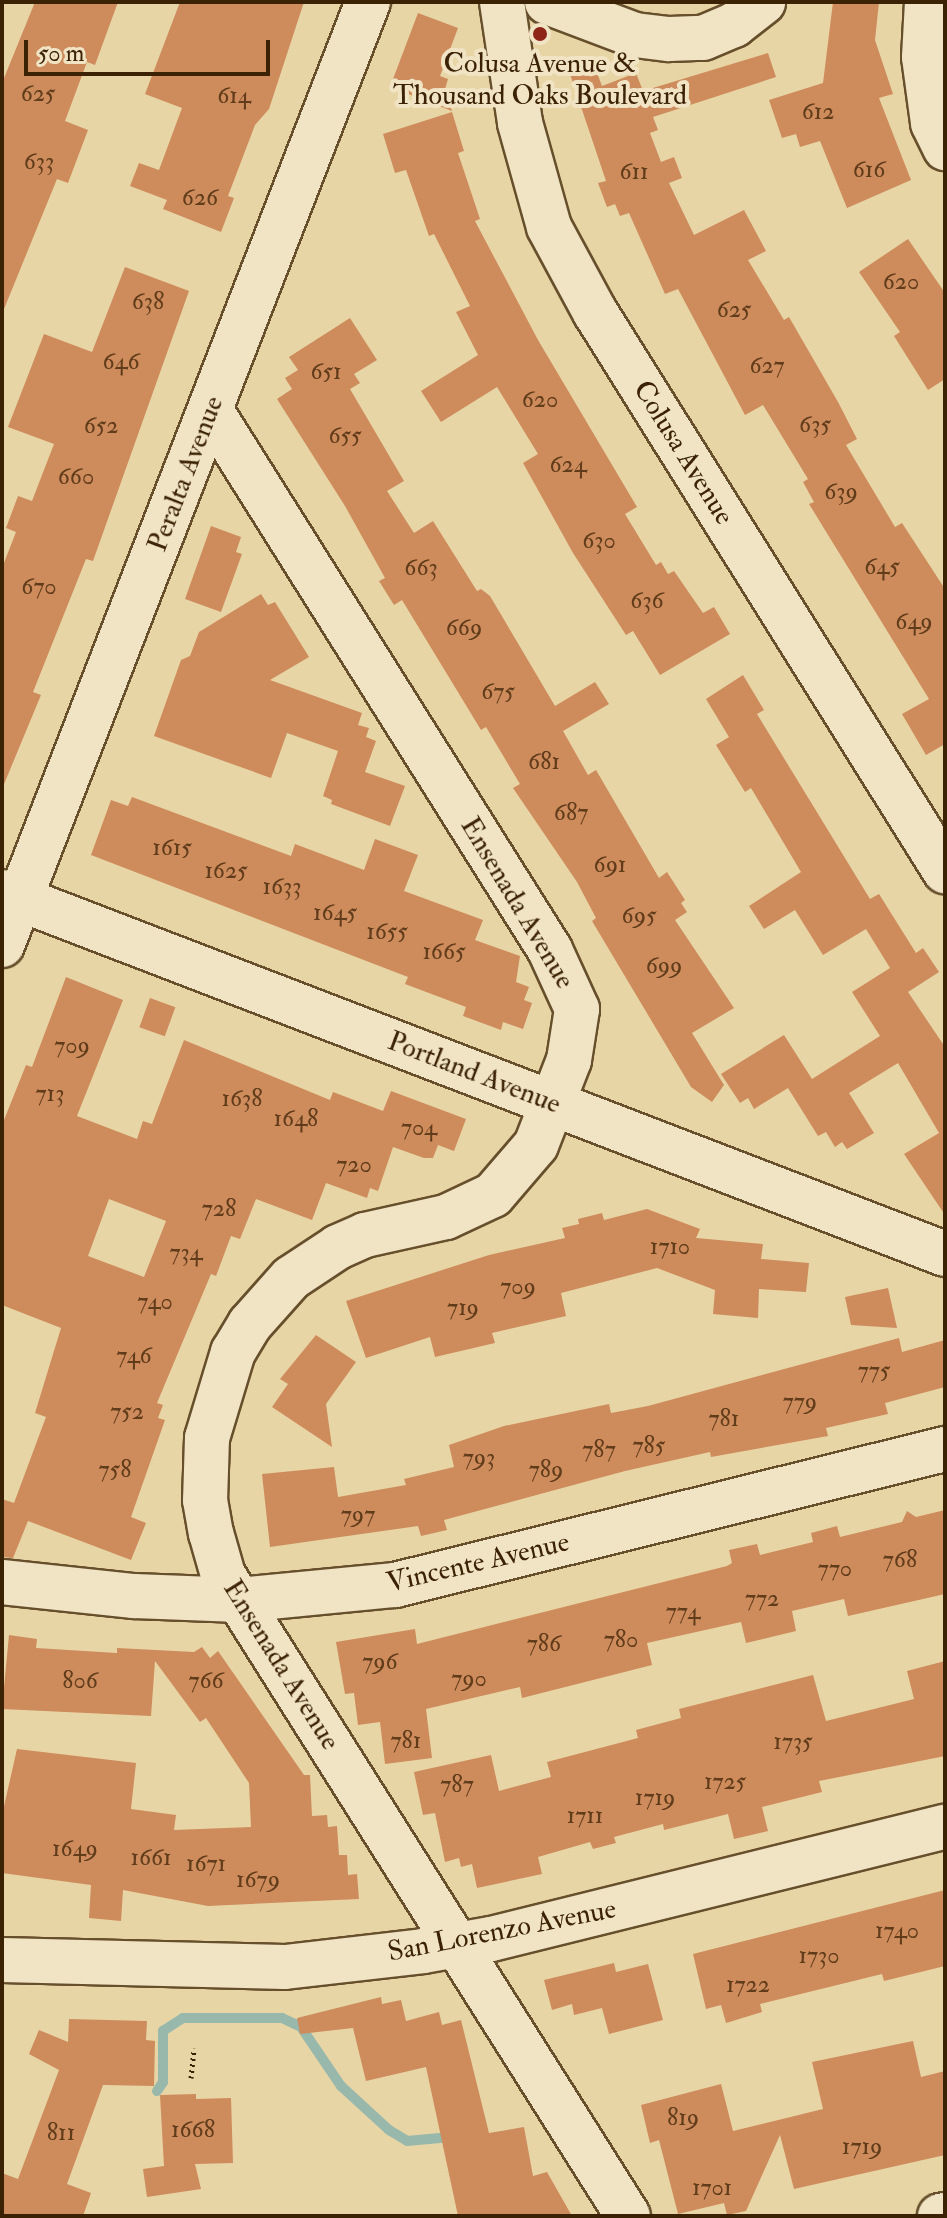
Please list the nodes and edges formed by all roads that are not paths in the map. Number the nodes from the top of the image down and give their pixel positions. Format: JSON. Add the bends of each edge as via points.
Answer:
{"nodes":[{"id":1,"x":368,"y":2,"type":"edge"},
{"id":2,"x":502,"y":2,"type":"edge"},
{"id":3,"x":547,"y":2,"type":"edge"},
{"id":4,"x":763,"y":2,"type":"edge"},
{"id":5,"x":927,"y":2,"type":"edge"},
{"id":6,"x":945,"y":148,"type":"edge"},
{"id":7,"x":211,"y":411,"type":"junction"},
{"id":8,"x":945,"y":871,"type":"edge"},
{"id":9,"x":11,"y":895,"type":"edge"},
{"id":10,"x":2,"y":945,"type":"edge"},
{"id":11,"x":553,"y":1103,"type":"junction"},
{"id":12,"x":945,"y":1254,"type":"edge"},
{"id":13,"x":945,"y":1449,"type":"edge"},
{"id":14,"x":2,"y":1582,"type":"edge"},
{"id":15,"x":239,"y":1600,"type":"junction"},
{"id":16,"x":945,"y":1827,"type":"edge"},
{"id":17,"x":459,"y":1945,"type":"junction"},
{"id":18,"x":5,"y":1971,"type":"edge"},
{"id":19,"x":628,"y":2216,"type":"edge"}],
"edges":[{"from":1,"to":7,"type":"street","name":"Peralta Avenue"},
{"from":2,"to":8,"type":"street","name":"Colusa Avenue","via":[[520,123],[549,227],[595,312]]},
{"from":3,"to":4,"type":"street","via":[[635,35],[669,39],[703,38],[734,25]]},
{"from":5,"to":6,"type":"street","via":[[924,57],[933,123]]},
{"from":7,"to":9,"type":"street","name":"Peralta Avenue"},
{"from":7,"to":11,"type":"street","name":"Ensenada Avenue","via":[[567,980],[577,1009],[576,1035]]},
{"from":9,"to":10,"type":"street","name":"Peralta Avenue"},
{"from":9,"to":11,"type":"street","name":"Portland Avenue"},
{"from":11,"to":12,"type":"street","name":"Portland Avenue"},
{"from":11,"to":15,"type":"street","name":"Ensenada Avenue","via":[[536,1145],[493,1195],[446,1217],[365,1235],[338,1247],[291,1278],[250,1324],[233,1352],[214,1409],[205,1467],[211,1533],[223,1575]]},
{"from":13,"to":15,"type":"street","name":"Vincente Avenue","via":[[395,1585]]},
{"from":14,"to":15,"type":"street","name":"Vincente Avenue"},
{"from":15,"to":17,"type":"street","name":"Ensenada Avenue"},
{"from":16,"to":17,"type":"street","name":"San Lorenzo Avenue"},
{"from":17,"to":18,"type":"street","name":"San Lorenzo Avenue","via":[[285,1967]]},
{"from":17,"to":19,"type":"street","name":"Ensenada Avenue"}]}
